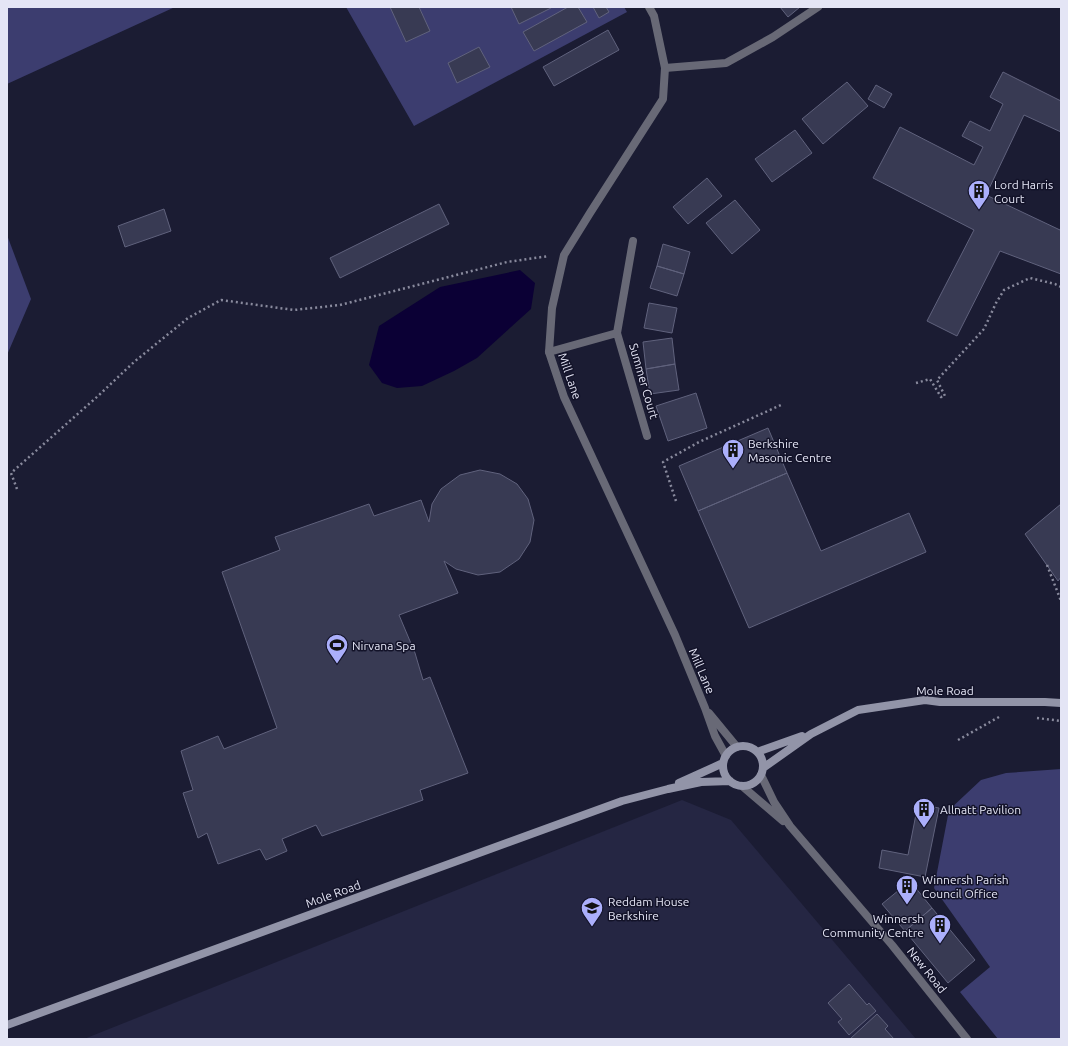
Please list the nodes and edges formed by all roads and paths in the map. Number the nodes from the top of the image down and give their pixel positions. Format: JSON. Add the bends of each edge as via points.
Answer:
{"nodes":[{"id":1,"x":649,"y":7,"type":"edge"},
{"id":2,"x":818,"y":7,"type":"edge"},
{"id":3,"x":665,"y":68,"type":"junction"},
{"id":4,"x":633,"y":241,"type":"dead end"},
{"id":5,"x":564,"y":255,"type":"junction"},
{"id":6,"x":1061,"y":284,"type":"edge"},
{"id":7,"x":617,"y":333,"type":"junction"},
{"id":8,"x":549,"y":352,"type":"junction"},
{"id":9,"x":916,"y":384,"type":"dead end"},
{"id":10,"x":781,"y":405,"type":"dead end"},
{"id":11,"x":647,"y":436,"type":"dead end"},
{"id":12,"x":9,"y":473,"type":"edge"},
{"id":13,"x":17,"y":489,"type":"dead end"},
{"id":14,"x":676,"y":501,"type":"dead end"},
{"id":15,"x":1047,"y":565,"type":"dead end"},
{"id":16,"x":1061,"y":601,"type":"edge"},
{"id":17,"x":1061,"y":703,"type":"edge"},
{"id":18,"x":705,"y":708,"type":"junction"},
{"id":19,"x":1004,"y":714,"type":"dead end"},
{"id":20,"x":1032,"y":718,"type":"dead end"},
{"id":21,"x":1061,"y":721,"type":"edge"},
{"id":22,"x":811,"y":734,"type":"junction"},
{"id":23,"x":958,"y":740,"type":"dead end"},
{"id":24,"x":737,"y":747,"type":"junction"},
{"id":25,"x":757,"y":752,"type":"junction"},
{"id":26,"x":724,"y":760,"type":"junction"},
{"id":27,"x":762,"y":771,"type":"junction"},
{"id":28,"x":730,"y":781,"type":"junction"},
{"id":29,"x":742,"y":786,"type":"junction"},
{"id":30,"x":668,"y":789,"type":"junction"},
{"id":31,"x":790,"y":826,"type":"junction"},
{"id":32,"x":7,"y":1026,"type":"edge"},
{"id":33,"x":967,"y":1039,"type":"edge"}],
"edges":[{"from":1,"to":3,"type":"street","name":"Mill Lane","via":[[654,16]]},
{"from":2,"to":3,"type":"street","via":[[773,37],[726,63]]},
{"from":3,"to":5,"type":"street","name":"Mill Lane","via":[[663,99]]},
{"from":4,"to":7,"type":"street","name":"Summer Court"},
{"from":5,"to":8,"type":"street","name":"Mill Lane","via":[[552,308]]},
{"from":5,"to":12,"type":"path","via":[[507,262],[340,304],[294,310],[221,300],[188,318],[134,362]]},
{"from":6,"to":9,"type":"path","via":[[1061,287],[1030,278],[1004,290],[984,329],[937,380],[945,396],[941,397],[930,379]]},
{"from":7,"to":8,"type":"street","name":"Summer Court"},
{"from":7,"to":11,"type":"street","name":"Summer Court"},
{"from":8,"to":18,"type":"street","name":"Mill Lane","via":[[564,397],[675,635]]},
{"from":10,"to":14,"type":"path","via":[[699,442],[663,462]]},
{"from":12,"to":13,"type":"path"},
{"from":15,"to":16,"type":"path"},
{"from":17,"to":22,"type":"main road","name":"Mole Road","via":[[925,700],[858,710]]},
{"from":18,"to":24,"type":"street","name":"Mill Lane"},
{"from":18,"to":26,"type":"street","name":"Mill Lane"},
{"from":19,"to":23,"type":"path"},
{"from":20,"to":21,"type":"path"},
{"from":22,"to":25,"type":"main road","name":"Mole Road"},
{"from":22,"to":27,"type":"main road","name":"Mole Road"},
{"from":24,"to":25,"type":"main road","via":[[744,746]]},
{"from":24,"to":26,"type":"main road","via":[[731,750]]},
{"from":25,"to":27,"type":"main road","via":[[762,761]]},
{"from":26,"to":28,"type":"main road","via":[[724,770]]},
{"from":26,"to":30,"type":"main road","name":"Mole Road"},
{"from":27,"to":29,"type":"main road","via":[[757,780]]},
{"from":27,"to":31,"type":"street","name":"New Road","via":[[774,802]]},
{"from":28,"to":29,"type":"main road"},
{"from":28,"to":30,"type":"main road","name":"Mole Road","via":[[701,782]]},
{"from":29,"to":31,"type":"street","name":"New Road"},
{"from":30,"to":32,"type":"main road","name":"Mole Road","via":[[622,801]]},
{"from":31,"to":33,"type":"street","name":"New Road","via":[[892,945]]}]}
